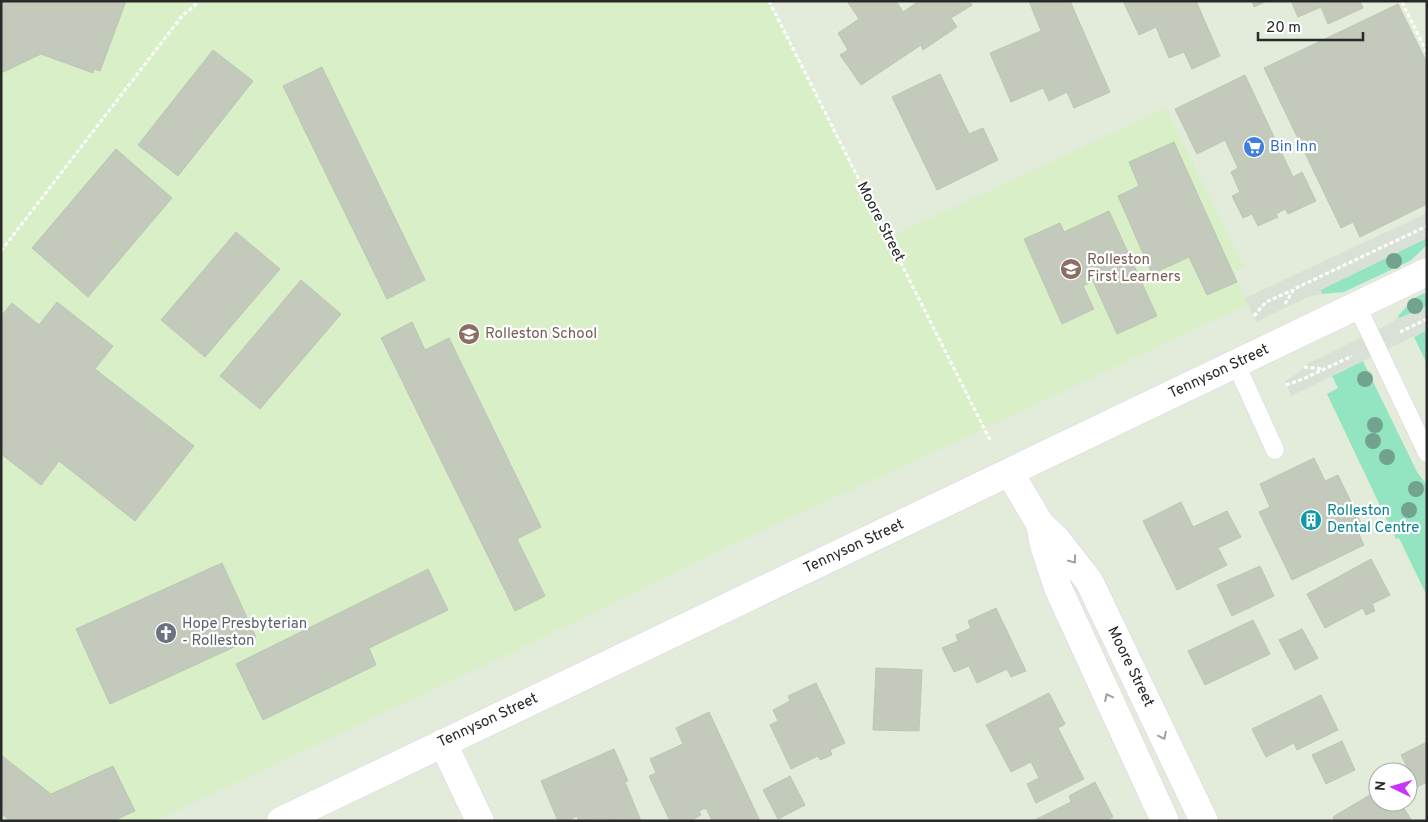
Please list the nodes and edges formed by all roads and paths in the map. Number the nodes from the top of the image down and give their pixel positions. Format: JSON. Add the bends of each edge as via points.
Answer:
{"nodes":[{"id":1,"x":200,"y":1,"type":"edge"},
{"id":2,"x":769,"y":1,"type":"edge"},
{"id":3,"x":1402,"y":2,"type":"edge"},
{"id":4,"x":1427,"y":53,"type":"edge"},
{"id":5,"x":1427,"y":226,"type":"edge"},
{"id":6,"x":1,"y":251,"type":"edge"},
{"id":7,"x":1427,"y":272,"type":"edge"},
{"id":8,"x":1294,"y":290,"type":"junction"},
{"id":9,"x":1357,"y":306,"type":"junction"},
{"id":10,"x":1281,"y":310,"type":"dead end"},
{"id":11,"x":1254,"y":316,"type":"dead end"},
{"id":12,"x":1236,"y":364,"type":"junction"},
{"id":13,"x":1304,"y":367,"type":"dead end"},
{"id":14,"x":1323,"y":369,"type":"dead end"},
{"id":15,"x":991,"y":442,"type":"dead end"},
{"id":16,"x":1275,"y":450,"type":"dead end"},
{"id":17,"x":1427,"y":453,"type":"edge"},
{"id":18,"x":1010,"y":472,"type":"junction"},
{"id":19,"x":1040,"y":524,"type":"junction"},
{"id":20,"x":443,"y":743,"type":"junction"},
{"id":21,"x":281,"y":821,"type":"edge"},
{"id":22,"x":480,"y":821,"type":"edge"},
{"id":23,"x":1166,"y":821,"type":"edge"},
{"id":24,"x":1204,"y":821,"type":"edge"}],
"edges":[{"from":1,"to":6,"type":"path","via":[[182,16]]},
{"from":2,"to":15,"type":"path","name":"Moore Street"},
{"from":3,"to":4,"type":"path"},
{"from":5,"to":8,"type":"path"},
{"from":7,"to":9,"type":"street","name":"Tennyson Street"},
{"from":8,"to":10,"type":"path"},
{"from":8,"to":11,"type":"path","via":[[1266,302]]},
{"from":9,"to":12,"type":"street","name":"Tennyson Street"},
{"from":9,"to":17,"type":"lane"},
{"from":12,"to":16,"type":"lane"},
{"from":12,"to":18,"type":"street","name":"Tennyson Street"},
{"from":13,"to":14,"type":"path"},
{"from":18,"to":19,"type":"street","name":"Moore Street"},
{"from":18,"to":20,"type":"street","name":"Tennyson Street"},
{"from":23,"to":19,"type":"street","name":"Moore Street","one_way":true,"via":[[1058,588]]},
{"from":19,"to":24,"type":"street","name":"Moore Street","one_way":true,"via":[[1057,540],[1088,581]]},
{"from":20,"to":21,"type":"street","name":"Tennyson Street"},
{"from":20,"to":22,"type":"street"}]}
